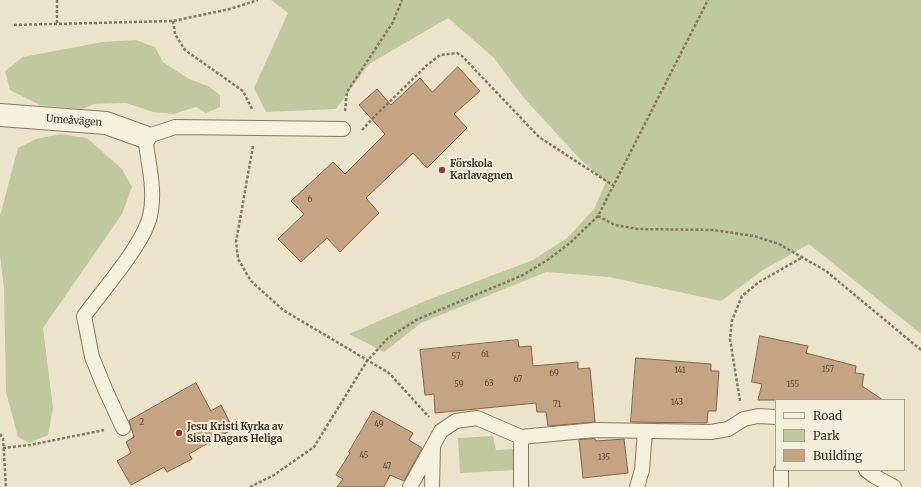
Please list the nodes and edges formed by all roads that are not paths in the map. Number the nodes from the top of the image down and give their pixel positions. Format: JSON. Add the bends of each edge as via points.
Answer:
{"nodes":[{"id":1,"x":0,"y":115,"type":"edge"},
{"id":2,"x":343,"y":129,"type":"road end"},
{"id":3,"x":145,"y":137,"type":"junction"},
{"id":4,"x":775,"y":419,"type":"edge"},
{"id":5,"x":122,"y":425,"type":"road end"},
{"id":6,"x":645,"y":431,"type":"junction"},
{"id":7,"x":521,"y":437,"type":"junction"},
{"id":8,"x":433,"y":445,"type":"junction"},
{"id":9,"x":781,"y":471,"type":"edge"},
{"id":10,"x":870,"y":478,"type":"edge"},
{"id":11,"x":410,"y":487,"type":"edge"},
{"id":12,"x":432,"y":487,"type":"edge"},
{"id":13,"x":522,"y":487,"type":"edge"},
{"id":14,"x":637,"y":487,"type":"edge"},
{"id":15,"x":781,"y":487,"type":"edge"},
{"id":16,"x":894,"y":487,"type":"edge"}],
"edges":[{"from":1,"to":3,"type":"street","name":"Umeåvägen","via":[[106,123]]},
{"from":2,"to":3,"type":"lane","via":[[175,127]]},
{"from":3,"to":5,"type":"lane","via":[[152,195],[150,216],[142,236],[84,316],[92,357]]},
{"from":4,"to":6,"type":"lane","via":[[758,416],[744,419],[728,429],[711,432]]},
{"from":6,"to":7,"type":"lane","via":[[594,430]]},
{"from":6,"to":14,"type":"lane","via":[[642,470]]},
{"from":7,"to":8,"type":"lane","via":[[477,418],[456,421],[441,431]]},
{"from":7,"to":13,"type":"lane"},
{"from":8,"to":11,"type":"lane"},
{"from":8,"to":12,"type":"lane"},
{"from":9,"to":15,"type":"lane"},
{"from":10,"to":16,"type":"lane"}]}
